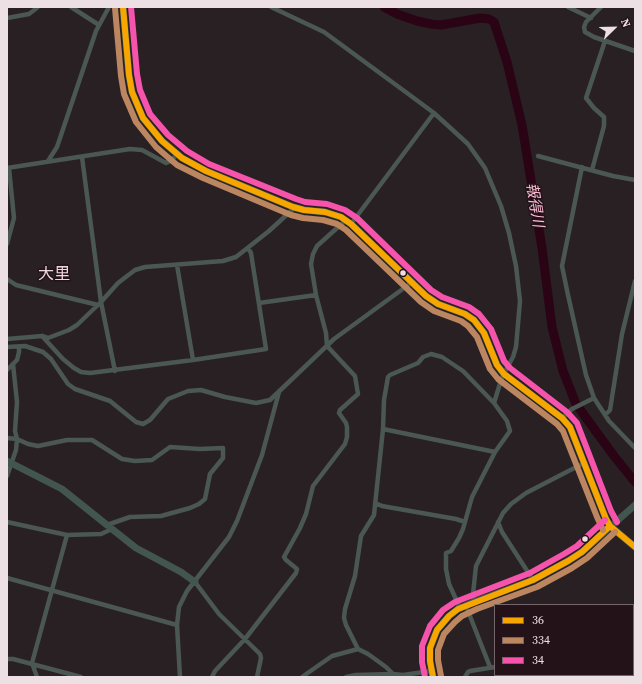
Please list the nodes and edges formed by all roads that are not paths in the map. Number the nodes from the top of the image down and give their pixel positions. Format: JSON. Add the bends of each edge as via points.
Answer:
{"nodes":[{"id":1,"x":38,"y":7,"type":"edge"},
{"id":2,"x":71,"y":7,"type":"edge"},
{"id":3,"x":109,"y":7,"type":"edge"},
{"id":4,"x":123,"y":7,"type":"edge"},
{"id":5,"x":271,"y":7,"type":"edge"},
{"id":6,"x":568,"y":7,"type":"edge"},
{"id":7,"x":601,"y":7,"type":"edge"},
{"id":8,"x":7,"y":18,"type":"edge"},
{"id":9,"x":591,"y":18,"type":"junction"},
{"id":10,"x":99,"y":25,"type":"junction"},
{"id":11,"x":605,"y":41,"type":"junction"},
{"id":12,"x":635,"y":51,"type":"edge"},
{"id":13,"x":434,"y":113,"type":"junction"},
{"id":14,"x":177,"y":154,"type":"junction"},
{"id":15,"x":538,"y":156,"type":"dead end"},
{"id":16,"x":82,"y":157,"type":"junction"},
{"id":17,"x":48,"y":161,"type":"junction"},
{"id":18,"x":8,"y":168,"type":"edge"},
{"id":19,"x":582,"y":168,"type":"junction"},
{"id":20,"x":592,"y":170,"type":"junction"},
{"id":21,"x":635,"y":180,"type":"edge"},
{"id":22,"x":293,"y":207,"type":"junction"},
{"id":23,"x":349,"y":222,"type":"junction"},
{"id":24,"x":7,"y":244,"type":"edge"},
{"id":25,"x":248,"y":248,"type":"junction"},
{"id":26,"x":177,"y":265,"type":"junction"},
{"id":27,"x":7,"y":279,"type":"edge"},
{"id":28,"x":635,"y":281,"type":"edge"},
{"id":29,"x":411,"y":283,"type":"junction"},
{"id":30,"x":316,"y":295,"type":"junction"},
{"id":31,"x":100,"y":303,"type":"junction"},
{"id":32,"x":259,"y":303,"type":"junction"},
{"id":33,"x":42,"y":336,"type":"junction"},
{"id":34,"x":7,"y":338,"type":"edge"},
{"id":35,"x":19,"y":346,"type":"junction"},
{"id":36,"x":327,"y":346,"type":"junction"},
{"id":37,"x":7,"y":347,"type":"edge"},
{"id":38,"x":193,"y":360,"type":"junction"},
{"id":39,"x":13,"y":364,"type":"junction"},
{"id":40,"x":7,"y":370,"type":"edge"},
{"id":41,"x":115,"y":371,"type":"junction"},
{"id":42,"x":504,"y":374,"type":"junction"},
{"id":43,"x":279,"y":392,"type":"junction"},
{"id":44,"x":593,"y":398,"type":"junction"},
{"id":45,"x":494,"y":403,"type":"junction"},
{"id":46,"x":605,"y":415,"type":"junction"},
{"id":47,"x":562,"y":418,"type":"junction"},
{"id":48,"x":383,"y":429,"type":"junction"},
{"id":49,"x":7,"y":438,"type":"edge"},
{"id":50,"x":17,"y":439,"type":"junction"},
{"id":51,"x":635,"y":448,"type":"edge"},
{"id":52,"x":495,"y":452,"type":"junction"},
{"id":53,"x":9,"y":462,"type":"edge"},
{"id":54,"x":584,"y":463,"type":"junction"},
{"id":55,"x":7,"y":476,"type":"edge"},
{"id":56,"x":375,"y":503,"type":"junction"},
{"id":57,"x":635,"y":505,"type":"edge"},
{"id":58,"x":7,"y":522,"type":"edge"},
{"id":59,"x":465,"y":522,"type":"junction"},
{"id":60,"x":498,"y":522,"type":"junction"},
{"id":61,"x":610,"y":526,"type":"junction"},
{"id":62,"x":110,"y":527,"type":"junction"},
{"id":63,"x":67,"y":535,"type":"junction"},
{"id":64,"x":635,"y":547,"type":"edge"},
{"id":65,"x":7,"y":578,"type":"edge"},
{"id":66,"x":533,"y":580,"type":"junction"},
{"id":67,"x":194,"y":582,"type":"junction"},
{"id":68,"x":51,"y":591,"type":"junction"},
{"id":69,"x":474,"y":602,"type":"junction"},
{"id":70,"x":463,"y":607,"type":"junction"},
{"id":71,"x":177,"y":625,"type":"junction"},
{"id":72,"x":245,"y":638,"type":"junction"},
{"id":73,"x":358,"y":649,"type":"junction"},
{"id":74,"x":7,"y":659,"type":"edge"},
{"id":75,"x":32,"y":663,"type":"junction"},
{"id":76,"x":493,"y":667,"type":"edge"},
{"id":77,"x":393,"y":674,"type":"junction"},
{"id":78,"x":432,"y":674,"type":"edge"},
{"id":79,"x":356,"y":676,"type":"edge"},
{"id":80,"x":37,"y":677,"type":"edge"},
{"id":81,"x":81,"y":677,"type":"edge"},
{"id":82,"x":180,"y":677,"type":"edge"},
{"id":83,"x":212,"y":677,"type":"edge"},
{"id":84,"x":256,"y":677,"type":"edge"},
{"id":85,"x":302,"y":677,"type":"edge"},
{"id":86,"x":346,"y":677,"type":"edge"},
{"id":87,"x":465,"y":677,"type":"edge"}],
"edges":[{"from":1,"to":8,"type":"street","via":[[29,14]]},
{"from":2,"to":10,"type":"street"},
{"from":3,"to":10,"type":"street"},
{"from":4,"to":14,"type":"main road","via":[[129,75],[134,98],[150,127]]},
{"from":5,"to":13,"type":"street","via":[[324,32]]},
{"from":6,"to":9,"type":"street"},
{"from":7,"to":9,"type":"street"},
{"from":9,"to":11,"type":"street","via":[[586,22],[585,32]]},
{"from":10,"to":17,"type":"street","via":[[57,147]]},
{"from":11,"to":12,"type":"street"},
{"from":11,"to":20,"type":"street","via":[[586,98],[604,117]]},
{"from":13,"to":23,"type":"street"},
{"from":13,"to":42,"type":"street","via":[[468,144],[480,160],[492,184],[509,233],[516,266],[520,310],[516,347]]},
{"from":14,"to":16,"type":"street","via":[[166,163],[136,149]]},
{"from":14,"to":22,"type":"main road","via":[[200,168]]},
{"from":15,"to":19,"type":"street"},
{"from":16,"to":17,"type":"street"},
{"from":16,"to":31,"type":"street"},
{"from":17,"to":18,"type":"street"},
{"from":18,"to":24,"type":"street","via":[[14,218]]},
{"from":19,"to":20,"type":"street"},
{"from":19,"to":44,"type":"street","via":[[562,266]]},
{"from":20,"to":21,"type":"street"},
{"from":22,"to":23,"type":"main road","via":[[330,213]]},
{"from":22,"to":25,"type":"street"},
{"from":23,"to":29,"type":"main road"},
{"from":23,"to":30,"type":"street","via":[[317,246],[313,254],[311,264]]},
{"from":25,"to":26,"type":"street","via":[[228,260]]},
{"from":25,"to":32,"type":"street"},
{"from":26,"to":31,"type":"street","via":[[135,270],[118,283]]},
{"from":26,"to":38,"type":"street"},
{"from":27,"to":31,"type":"street","via":[[16,285]]},
{"from":28,"to":46,"type":"street","via":[[622,334],[610,410]]},
{"from":29,"to":36,"type":"street"},
{"from":29,"to":42,"type":"main road","via":[[432,301],[474,320],[484,333],[497,365]]},
{"from":30,"to":32,"type":"street"},
{"from":30,"to":36,"type":"street"},
{"from":31,"to":33,"type":"street","via":[[69,330],[48,338]]},
{"from":31,"to":41,"type":"street"},
{"from":32,"to":38,"type":"street","via":[[266,349]]},
{"from":33,"to":34,"type":"street"},
{"from":33,"to":41,"type":"street","via":[[63,359],[81,372]]},
{"from":35,"to":37,"type":"street"},
{"from":35,"to":39,"type":"street","via":[[17,360]]},
{"from":35,"to":43,"type":"street","via":[[35,349],[47,355],[74,389],[110,401],[140,424],[148,422],[168,399],[188,391],[201,390],[256,403],[270,400]]},
{"from":36,"to":43,"type":"street"},
{"from":36,"to":72,"type":"street","via":[[356,376],[358,394],[339,413],[346,423],[347,437],[345,444],[313,486],[306,514],[284,557],[297,569],[296,573]]},
{"from":38,"to":41,"type":"street"},
{"from":39,"to":40,"type":"street"},
{"from":39,"to":50,"type":"street"},
{"from":42,"to":45,"type":"street"},
{"from":42,"to":47,"type":"main road"},
{"from":43,"to":67,"type":"street","via":[[262,455],[237,521],[229,537]]},
{"from":44,"to":46,"type":"street"},
{"from":44,"to":47,"type":"street","via":[[572,409]]},
{"from":45,"to":48,"type":"street","via":[[463,371],[450,361],[431,354],[388,377]]},
{"from":45,"to":52,"type":"street","via":[[507,421],[510,431]]},
{"from":46,"to":51,"type":"street"},
{"from":47,"to":54,"type":"main road","via":[[573,432]]},
{"from":48,"to":52,"type":"street"},
{"from":48,"to":56,"type":"street"},
{"from":49,"to":50,"type":"street"},
{"from":50,"to":53,"type":"street","via":[[16,450]]},
{"from":50,"to":62,"type":"street","via":[[38,446],[67,440],[92,440],[122,459],[135,461],[152,460],[170,447],[223,448],[223,458],[210,474],[205,499],[199,504],[176,513],[130,517]]},
{"from":52,"to":59,"type":"street","via":[[472,497]]},
{"from":53,"to":55,"type":"street"},
{"from":53,"to":62,"type":"street","via":[[62,489]]},
{"from":54,"to":60,"type":"street","via":[[511,504]]},
{"from":54,"to":61,"type":"main road"},
{"from":56,"to":59,"type":"street"},
{"from":56,"to":73,"type":"street","via":[[374,514],[361,536],[355,576],[345,609],[346,625]]},
{"from":57,"to":61,"type":"street"},
{"from":58,"to":63,"type":"street"},
{"from":59,"to":70,"type":"street","via":[[454,548],[446,553],[446,569],[450,584]]},
{"from":60,"to":66,"type":"street"},
{"from":60,"to":69,"type":"street","via":[[476,566]]},
{"from":61,"to":64,"type":"main road"},
{"from":61,"to":66,"type":"street","via":[[582,552]]},
{"from":62,"to":63,"type":"street","via":[[101,534]]},
{"from":62,"to":67,"type":"street","via":[[136,548],[181,572]]},
{"from":63,"to":68,"type":"street"},
{"from":65,"to":68,"type":"street"},
{"from":66,"to":69,"type":"street"},
{"from":67,"to":71,"type":"street","via":[[179,607]]},
{"from":67,"to":72,"type":"street","via":[[219,614]]},
{"from":68,"to":71,"type":"street"},
{"from":68,"to":75,"type":"street"},
{"from":69,"to":70,"type":"street"},
{"from":70,"to":76,"type":"street"},
{"from":70,"to":78,"type":"street","via":[[446,619],[434,636],[430,648]]},
{"from":71,"to":82,"type":"street"},
{"from":72,"to":83,"type":"street"},
{"from":72,"to":84,"type":"street","via":[[260,654]]},
{"from":73,"to":77,"type":"street"},
{"from":73,"to":85,"type":"street","via":[[332,656]]},
{"from":74,"to":75,"type":"street"},
{"from":75,"to":80,"type":"street"},
{"from":75,"to":81,"type":"street"},
{"from":76,"to":87,"type":"street","via":[[469,671]]},
{"from":77,"to":78,"type":"street"},
{"from":77,"to":79,"type":"street"},
{"from":79,"to":86,"type":"street"}]}
